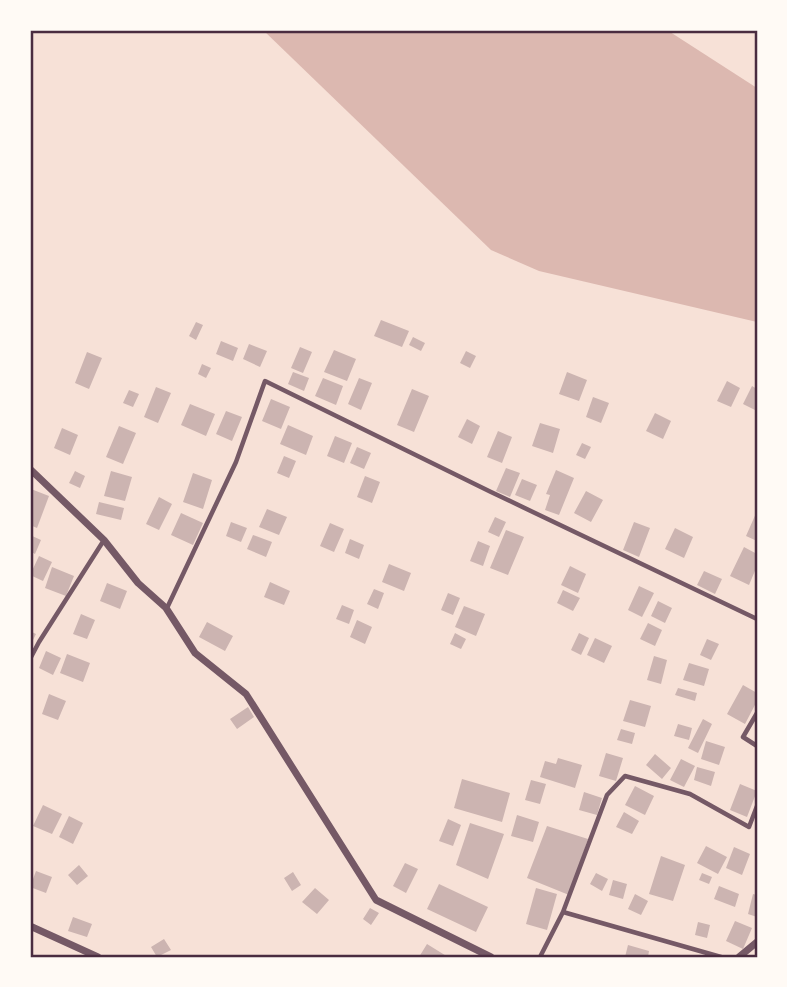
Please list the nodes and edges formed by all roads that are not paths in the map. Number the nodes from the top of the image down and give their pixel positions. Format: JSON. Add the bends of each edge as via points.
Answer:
{"nodes":[{"id":1,"x":30,"y":469,"type":"edge"},
{"id":2,"x":104,"y":540,"type":"junction"},
{"id":3,"x":166,"y":608,"type":"junction"},
{"id":4,"x":757,"y":619,"type":"edge"},
{"id":5,"x":30,"y":659,"type":"edge"},
{"id":6,"x":757,"y":713,"type":"edge"},
{"id":7,"x":757,"y":746,"type":"edge"},
{"id":8,"x":757,"y":806,"type":"edge"},
{"id":9,"x":564,"y":912,"type":"junction"},
{"id":10,"x":30,"y":926,"type":"edge"},
{"id":11,"x":757,"y":942,"type":"edge"},
{"id":12,"x":98,"y":957,"type":"edge"},
{"id":13,"x":491,"y":957,"type":"edge"},
{"id":14,"x":540,"y":957,"type":"edge"},
{"id":15,"x":721,"y":957,"type":"edge"},
{"id":16,"x":739,"y":957,"type":"edge"}],
"edges":[{"from":1,"to":2,"type":"street"},
{"from":2,"to":3,"type":"street","via":[[138,583]]},
{"from":2,"to":5,"type":"lane"},
{"from":3,"to":4,"type":"lane","via":[[236,462],[265,381]]},
{"from":3,"to":13,"type":"street","via":[[195,653],[246,694],[376,900]]},
{"from":6,"to":7,"type":"lane","via":[[743,737]]},
{"from":8,"to":9,"type":"lane","via":[[749,827],[690,794],[625,776],[607,795]]},
{"from":9,"to":14,"type":"lane"},
{"from":9,"to":15,"type":"lane"},
{"from":10,"to":12,"type":"street"},
{"from":11,"to":16,"type":"street"}]}
